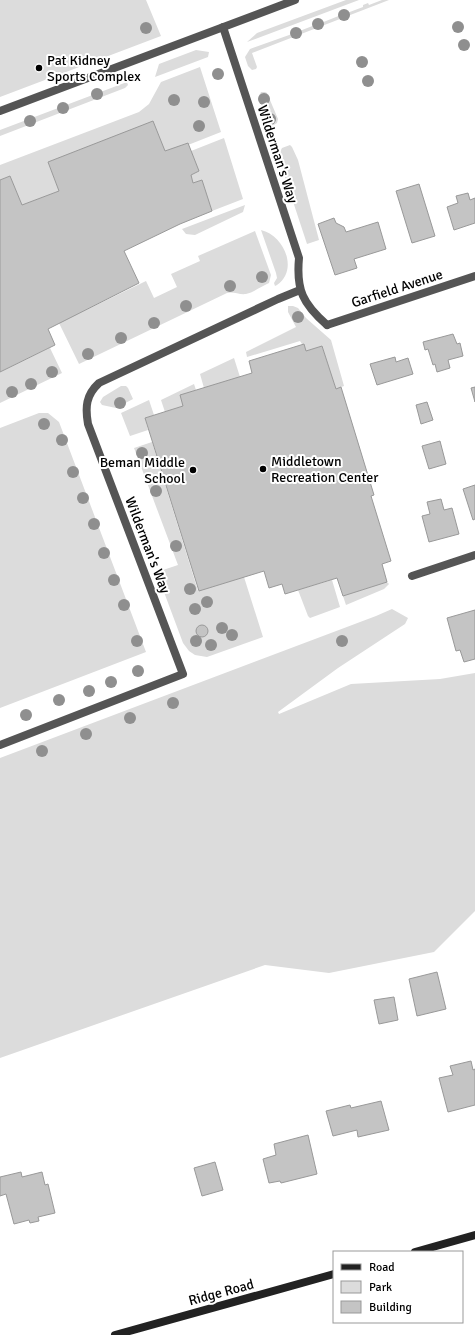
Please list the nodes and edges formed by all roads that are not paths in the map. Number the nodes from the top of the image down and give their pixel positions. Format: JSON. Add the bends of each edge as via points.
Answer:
{"nodes":[{"id":1,"x":295,"y":0,"type":"edge"},
{"id":2,"x":224,"y":27,"type":"junction"},
{"id":3,"x":0,"y":111,"type":"edge"},
{"id":4,"x":475,"y":276,"type":"edge"},
{"id":5,"x":300,"y":290,"type":"junction"},
{"id":6,"x":328,"y":325,"type":"joint"},
{"id":7,"x":475,"y":555,"type":"edge"},
{"id":8,"x":412,"y":576,"type":"dead end"},
{"id":9,"x":0,"y":745,"type":"edge"},
{"id":10,"x":475,"y":1235,"type":"edge"},
{"id":11,"x":419,"y":1251,"type":"edge"},
{"id":12,"x":333,"y":1274,"type":"edge"},
{"id":13,"x":116,"y":1335,"type":"edge"}],
"edges":[{"from":1,"to":2,"type":"street"},
{"from":2,"to":3,"type":"street"},
{"from":2,"to":5,"type":"street","name":"Wilderman's Way","via":[[299,258]]},
{"from":4,"to":6,"type":"street","name":"Garfield Avenue"},
{"from":5,"to":6,"type":"street","name":"Wilderman's Way","via":[[308,305]]},
{"from":5,"to":9,"type":"street","name":"Wilderman's Way","via":[[99,383],[94,388],[86,402],[88,424],[183,674]]},
{"from":7,"to":8,"type":"street"},
{"from":10,"to":11,"type":"main road"},
{"from":12,"to":13,"type":"main road","name":"Ridge Road"}]}
